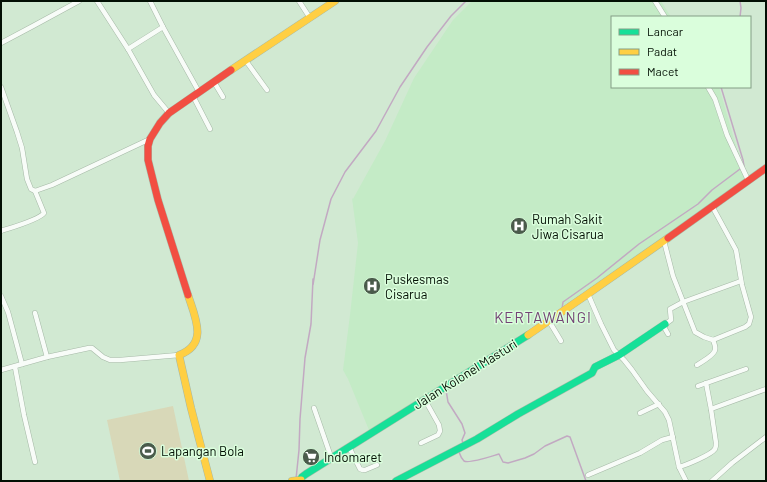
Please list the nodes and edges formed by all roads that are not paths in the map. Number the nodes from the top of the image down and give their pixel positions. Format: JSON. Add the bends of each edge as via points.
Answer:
{"nodes":[{"id":1,"x":80,"y":1,"type":"edge"},
{"id":2,"x":96,"y":1,"type":"edge"},
{"id":3,"x":150,"y":1,"type":"edge"},
{"id":4,"x":299,"y":1,"type":"edge"},
{"id":5,"x":334,"y":1,"type":"edge"},
{"id":6,"x":655,"y":1,"type":"edge"},
{"id":7,"x":665,"y":16,"type":"edge"},
{"id":8,"x":310,"y":18,"type":"junction"},
{"id":9,"x":163,"y":27,"type":"junction"},
{"id":10,"x":1,"y":43,"type":"edge"},
{"id":11,"x":128,"y":49,"type":"junction"},
{"id":12,"x":246,"y":61,"type":"junction"},
{"id":13,"x":214,"y":82,"type":"junction"},
{"id":14,"x":1,"y":87,"type":"edge"},
{"id":15,"x":709,"y":88,"type":"edge"},
{"id":16,"x":267,"y":90,"type":"dead end"},
{"id":17,"x":196,"y":94,"type":"junction"},
{"id":18,"x":223,"y":97,"type":"dead end"},
{"id":19,"x":169,"y":113,"type":"junction"},
{"id":20,"x":210,"y":129,"type":"dead end"},
{"id":21,"x":150,"y":140,"type":"junction"},
{"id":22,"x":766,"y":168,"type":"edge"},
{"id":23,"x":748,"y":180,"type":"junction"},
{"id":24,"x":35,"y":192,"type":"junction"},
{"id":25,"x":712,"y":206,"type":"junction"},
{"id":26,"x":1,"y":230,"type":"edge"},
{"id":27,"x":664,"y":241,"type":"junction"},
{"id":28,"x":741,"y":281,"type":"junction"},
{"id":29,"x":588,"y":294,"type":"junction"},
{"id":30,"x":1,"y":296,"type":"edge"},
{"id":31,"x":683,"y":302,"type":"junction"},
{"id":32,"x":35,"y":313,"type":"dead end"},
{"id":33,"x":549,"y":321,"type":"junction"},
{"id":34,"x":665,"y":324,"type":"junction"},
{"id":35,"x":668,"y":334,"type":"dead end"},
{"id":36,"x":713,"y":340,"type":"junction"},
{"id":37,"x":561,"y":341,"type":"dead end"},
{"id":38,"x":179,"y":355,"type":"junction"},
{"id":39,"x":619,"y":355,"type":"junction"},
{"id":40,"x":47,"y":357,"type":"junction"},
{"id":41,"x":22,"y":364,"type":"junction"},
{"id":42,"x":697,"y":365,"type":"dead end"},
{"id":43,"x":15,"y":367,"type":"junction"},
{"id":44,"x":746,"y":369,"type":"dead end"},
{"id":45,"x":1,"y":370,"type":"edge"},
{"id":46,"x":706,"y":383,"type":"junction"},
{"id":47,"x":698,"y":386,"type":"dead end"},
{"id":48,"x":766,"y":389,"type":"edge"},
{"id":49,"x":425,"y":400,"type":"junction"},
{"id":50,"x":659,"y":404,"type":"junction"},
{"id":51,"x":314,"y":408,"type":"dead end"},
{"id":52,"x":711,"y":409,"type":"junction"},
{"id":53,"x":640,"y":413,"type":"dead end"},
{"id":54,"x":766,"y":436,"type":"edge"},
{"id":55,"x":673,"y":437,"type":"junction"},
{"id":56,"x":422,"y":443,"type":"dead end"},
{"id":57,"x":349,"y":447,"type":"junction"},
{"id":58,"x":331,"y":457,"type":"junction"},
{"id":59,"x":35,"y":462,"type":"dead end"},
{"id":60,"x":377,"y":465,"type":"dead end"},
{"id":61,"x":679,"y":467,"type":"junction"},
{"id":62,"x":588,"y":475,"type":"dead end"},
{"id":63,"x":210,"y":481,"type":"edge"},
{"id":64,"x":297,"y":481,"type":"edge"},
{"id":65,"x":396,"y":481,"type":"edge"},
{"id":66,"x":686,"y":481,"type":"edge"},
{"id":67,"x":712,"y":481,"type":"edge"}],
"edges":[{"from":1,"to":10,"type":"street"},
{"from":2,"to":11,"type":"street"},
{"from":3,"to":9,"type":"street"},
{"from":4,"to":8,"type":"street"},
{"from":5,"to":8,"type":"street"},
{"from":6,"to":7,"type":"street"},
{"from":8,"to":12,"type":"street"},
{"from":9,"to":11,"type":"street"},
{"from":9,"to":17,"type":"street"},
{"from":11,"to":19,"type":"street","via":[[154,95]]},
{"from":12,"to":13,"type":"street"},
{"from":12,"to":16,"type":"street"},
{"from":13,"to":17,"type":"street"},
{"from":13,"to":18,"type":"street"},
{"from":14,"to":24,"type":"street","via":[[22,148],[27,179]]},
{"from":15,"to":23,"type":"street"},
{"from":17,"to":19,"type":"street"},
{"from":17,"to":20,"type":"street"},
{"from":19,"to":21,"type":"street"},
{"from":21,"to":24,"type":"street"},
{"from":21,"to":38,"type":"street","via":[[148,160],[158,200],[198,326],[199,335],[196,342],[185,354]]},
{"from":22,"to":23,"type":"street","name":"Jalan Kolonel Masturi"},
{"from":23,"to":25,"type":"street","name":"Jalan Kolonel Masturi"},
{"from":24,"to":26,"type":"street","via":[[43,215]]},
{"from":25,"to":27,"type":"street","name":"Jalan Kolonel Masturi"},
{"from":25,"to":28,"type":"street","via":[[735,247]]},
{"from":27,"to":29,"type":"street","name":"Jalan Kolonel Masturi"},
{"from":27,"to":31,"type":"street"},
{"from":28,"to":31,"type":"street"},
{"from":28,"to":36,"type":"street","via":[[751,317],[749,324]]},
{"from":29,"to":33,"type":"street","name":"Jalan Kolonel Masturi"},
{"from":29,"to":39,"type":"street","via":[[614,350]]},
{"from":30,"to":41,"type":"street"},
{"from":31,"to":34,"type":"street","via":[[670,309],[671,320]]},
{"from":31,"to":36,"type":"street","via":[[695,332]]},
{"from":32,"to":40,"type":"street"},
{"from":33,"to":37,"type":"street"},
{"from":33,"to":49,"type":"street","name":"Jalan Kolonel Masturi"},
{"from":34,"to":35,"type":"street"},
{"from":34,"to":39,"type":"street"},
{"from":36,"to":42,"type":"street","via":[[715,352]]},
{"from":38,"to":40,"type":"street","via":[[110,360],[89,348]]},
{"from":38,"to":63,"type":"street"},
{"from":39,"to":50,"type":"street"},
{"from":39,"to":65,"type":"street","via":[[596,366],[592,373],[477,439]]},
{"from":40,"to":41,"type":"street"},
{"from":41,"to":43,"type":"street"},
{"from":43,"to":45,"type":"street"},
{"from":43,"to":59,"type":"street"},
{"from":44,"to":46,"type":"street"},
{"from":46,"to":47,"type":"street"},
{"from":46,"to":52,"type":"street"},
{"from":48,"to":52,"type":"street"},
{"from":49,"to":56,"type":"street","via":[[440,431],[438,435]]},
{"from":49,"to":57,"type":"street","name":"Jalan Kolonel Masturi"},
{"from":50,"to":53,"type":"street"},
{"from":50,"to":55,"type":"street","via":[[669,420]]},
{"from":51,"to":58,"type":"street"},
{"from":52,"to":61,"type":"street","via":[[716,448],[713,452]]},
{"from":54,"to":67,"type":"street"},
{"from":55,"to":61,"type":"street"},
{"from":55,"to":62,"type":"street"},
{"from":57,"to":58,"type":"street","name":"Jalan Kolonel Masturi"},
{"from":57,"to":60,"type":"street","via":[[360,469],[365,470]]},
{"from":58,"to":64,"type":"street","name":"Jalan Kolonel Masturi"},
{"from":61,"to":66,"type":"street"}]}
